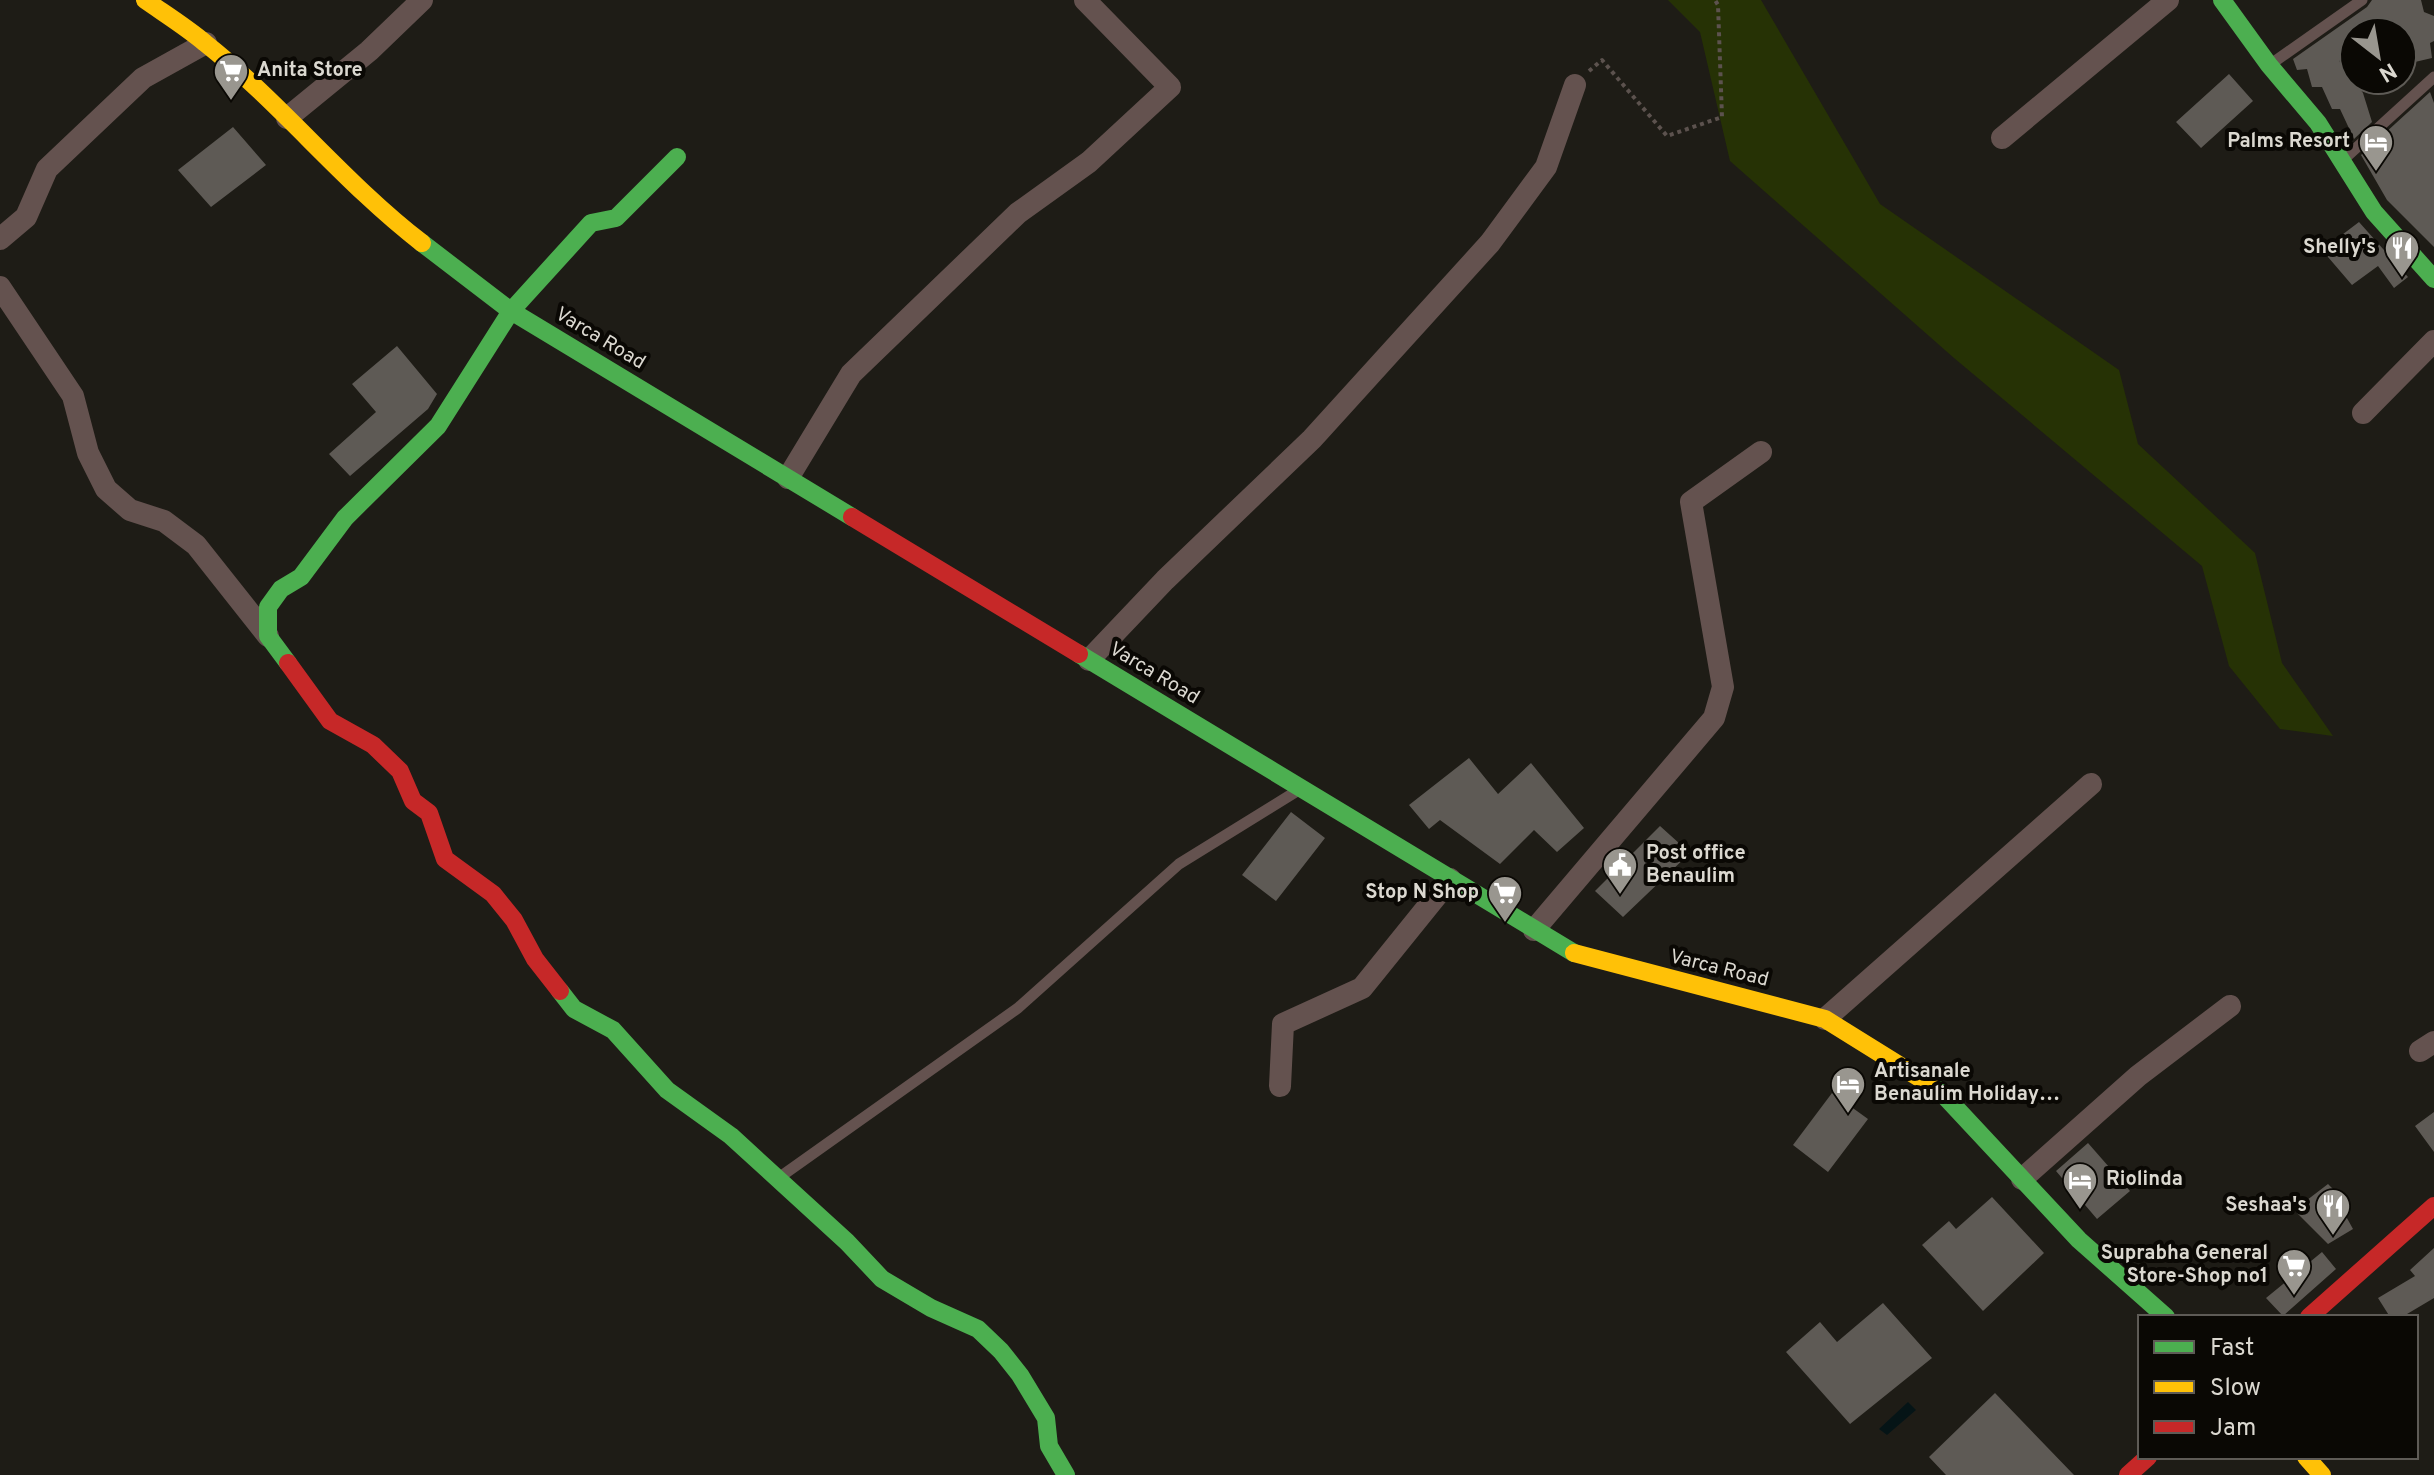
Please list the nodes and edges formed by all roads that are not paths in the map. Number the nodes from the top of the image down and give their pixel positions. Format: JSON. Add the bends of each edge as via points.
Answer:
{"nodes":[{"id":1,"x":145,"y":0,"type":"edge"},
{"id":2,"x":422,"y":0,"type":"edge"},
{"id":3,"x":1085,"y":0,"type":"edge"},
{"id":4,"x":2168,"y":0,"type":"edge"},
{"id":5,"x":2222,"y":0,"type":"edge"},
{"id":6,"x":2362,"y":0,"type":"edge"},
{"id":7,"x":206,"y":43,"type":"junction"},
{"id":8,"x":2269,"y":65,"type":"junction"},
{"id":9,"x":2434,"y":77,"type":"edge"},
{"id":10,"x":1575,"y":85,"type":"road end"},
{"id":11,"x":287,"y":118,"type":"junction"},
{"id":12,"x":2002,"y":138,"type":"dead end"},
{"id":13,"x":677,"y":157,"type":"dead end"},
{"id":14,"x":2342,"y":160,"type":"junction"},
{"id":15,"x":0,"y":239,"type":"edge"},
{"id":16,"x":2434,"y":279,"type":"edge"},
{"id":17,"x":0,"y":287,"type":"edge"},
{"id":18,"x":511,"y":311,"type":"junction"},
{"id":19,"x":2434,"y":341,"type":"edge"},
{"id":20,"x":2363,"y":413,"type":"dead end"},
{"id":21,"x":1761,"y":452,"type":"dead end"},
{"id":22,"x":788,"y":478,"type":"junction"},
{"id":23,"x":268,"y":636,"type":"junction"},
{"id":24,"x":1089,"y":660,"type":"junction"},
{"id":25,"x":2091,"y":784,"type":"dead end"},
{"id":26,"x":1301,"y":788,"type":"junction"},
{"id":27,"x":1450,"y":879,"type":"junction"},
{"id":28,"x":1534,"y":930,"type":"junction"},
{"id":29,"x":2230,"y":1006,"type":"dead end"},
{"id":30,"x":1825,"y":1019,"type":"junction"},
{"id":31,"x":1280,"y":1086,"type":"dead end"},
{"id":32,"x":777,"y":1179,"type":"junction"},
{"id":33,"x":2022,"y":1179,"type":"junction"},
{"id":34,"x":2434,"y":1206,"type":"edge"},
{"id":35,"x":2164,"y":1315,"type":"edge"},
{"id":36,"x":2311,"y":1315,"type":"edge"},
{"id":37,"x":2146,"y":1459,"type":"edge"},
{"id":38,"x":2308,"y":1459,"type":"edge"},
{"id":39,"x":1066,"y":1475,"type":"edge"},
{"id":40,"x":2128,"y":1475,"type":"edge"},
{"id":41,"x":2322,"y":1475,"type":"edge"}],
"edges":[{"from":1,"to":7,"type":"main road","name":"Varca Road"},
{"from":2,"to":11,"type":"street"},
{"from":3,"to":22,"type":"street","via":[[1170,87],[1089,162],[1018,213],[851,374]]},
{"from":4,"to":12,"type":"street"},
{"from":5,"to":8,"type":"main road"},
{"from":6,"to":8,"type":"lane"},
{"from":7,"to":11,"type":"main road","name":"Varca Road"},
{"from":7,"to":15,"type":"street","via":[[143,78],[47,169],[26,217]]},
{"from":8,"to":14,"type":"main road"},
{"from":9,"to":14,"type":"lane"},
{"from":10,"to":24,"type":"street","via":[[1546,167],[1490,243],[1312,439]]},
{"from":11,"to":18,"type":"main road","name":"Varca Road","via":[[385,215]]},
{"from":13,"to":18,"type":"main road","via":[[616,218],[591,223]]},
{"from":14,"to":16,"type":"main road","via":[[2374,212]]},
{"from":17,"to":23,"type":"street","via":[[73,396],[88,453],[106,489],[130,510],[164,521],[196,545]]},
{"from":18,"to":22,"type":"main road","name":"Varca Road"},
{"from":18,"to":23,"type":"main road","via":[[438,426],[345,518],[301,577],[281,589],[268,607]]},
{"from":19,"to":20,"type":"street"},
{"from":21,"to":28,"type":"street","via":[[1691,502],[1723,687],[1714,718]]},
{"from":22,"to":24,"type":"main road","name":"Varca Road"},
{"from":23,"to":32,"type":"main road","via":[[330,721],[373,745],[400,771],[413,801],[429,813],[445,859],[493,894],[574,1009],[613,1030],[667,1090],[731,1136]]},
{"from":24,"to":26,"type":"main road","name":"Varca Road"},
{"from":25,"to":30,"type":"street"},
{"from":26,"to":27,"type":"main road","name":"Varca Road"},
{"from":26,"to":32,"type":"lane","via":[[1179,864],[1018,1008]]},
{"from":27,"to":28,"type":"main road","name":"Varca Road"},
{"from":27,"to":31,"type":"street","via":[[1362,988],[1283,1024]]},
{"from":28,"to":30,"type":"main road","name":"Varca Road","via":[[1578,956]]},
{"from":29,"to":33,"type":"street","via":[[2138,1076]]},
{"from":30,"to":33,"type":"main road","name":"Varca Road","via":[[1940,1091]]},
{"from":32,"to":39,"type":"main road","via":[[882,1279],[978,1329],[1001,1351],[1046,1418],[1049,1446]]},
{"from":33,"to":35,"type":"main road","name":"Varca Road","via":[[2079,1240]]},
{"from":34,"to":36,"type":"main road"},
{"from":37,"to":40,"type":"main road"},
{"from":38,"to":41,"type":"main road"}]}
